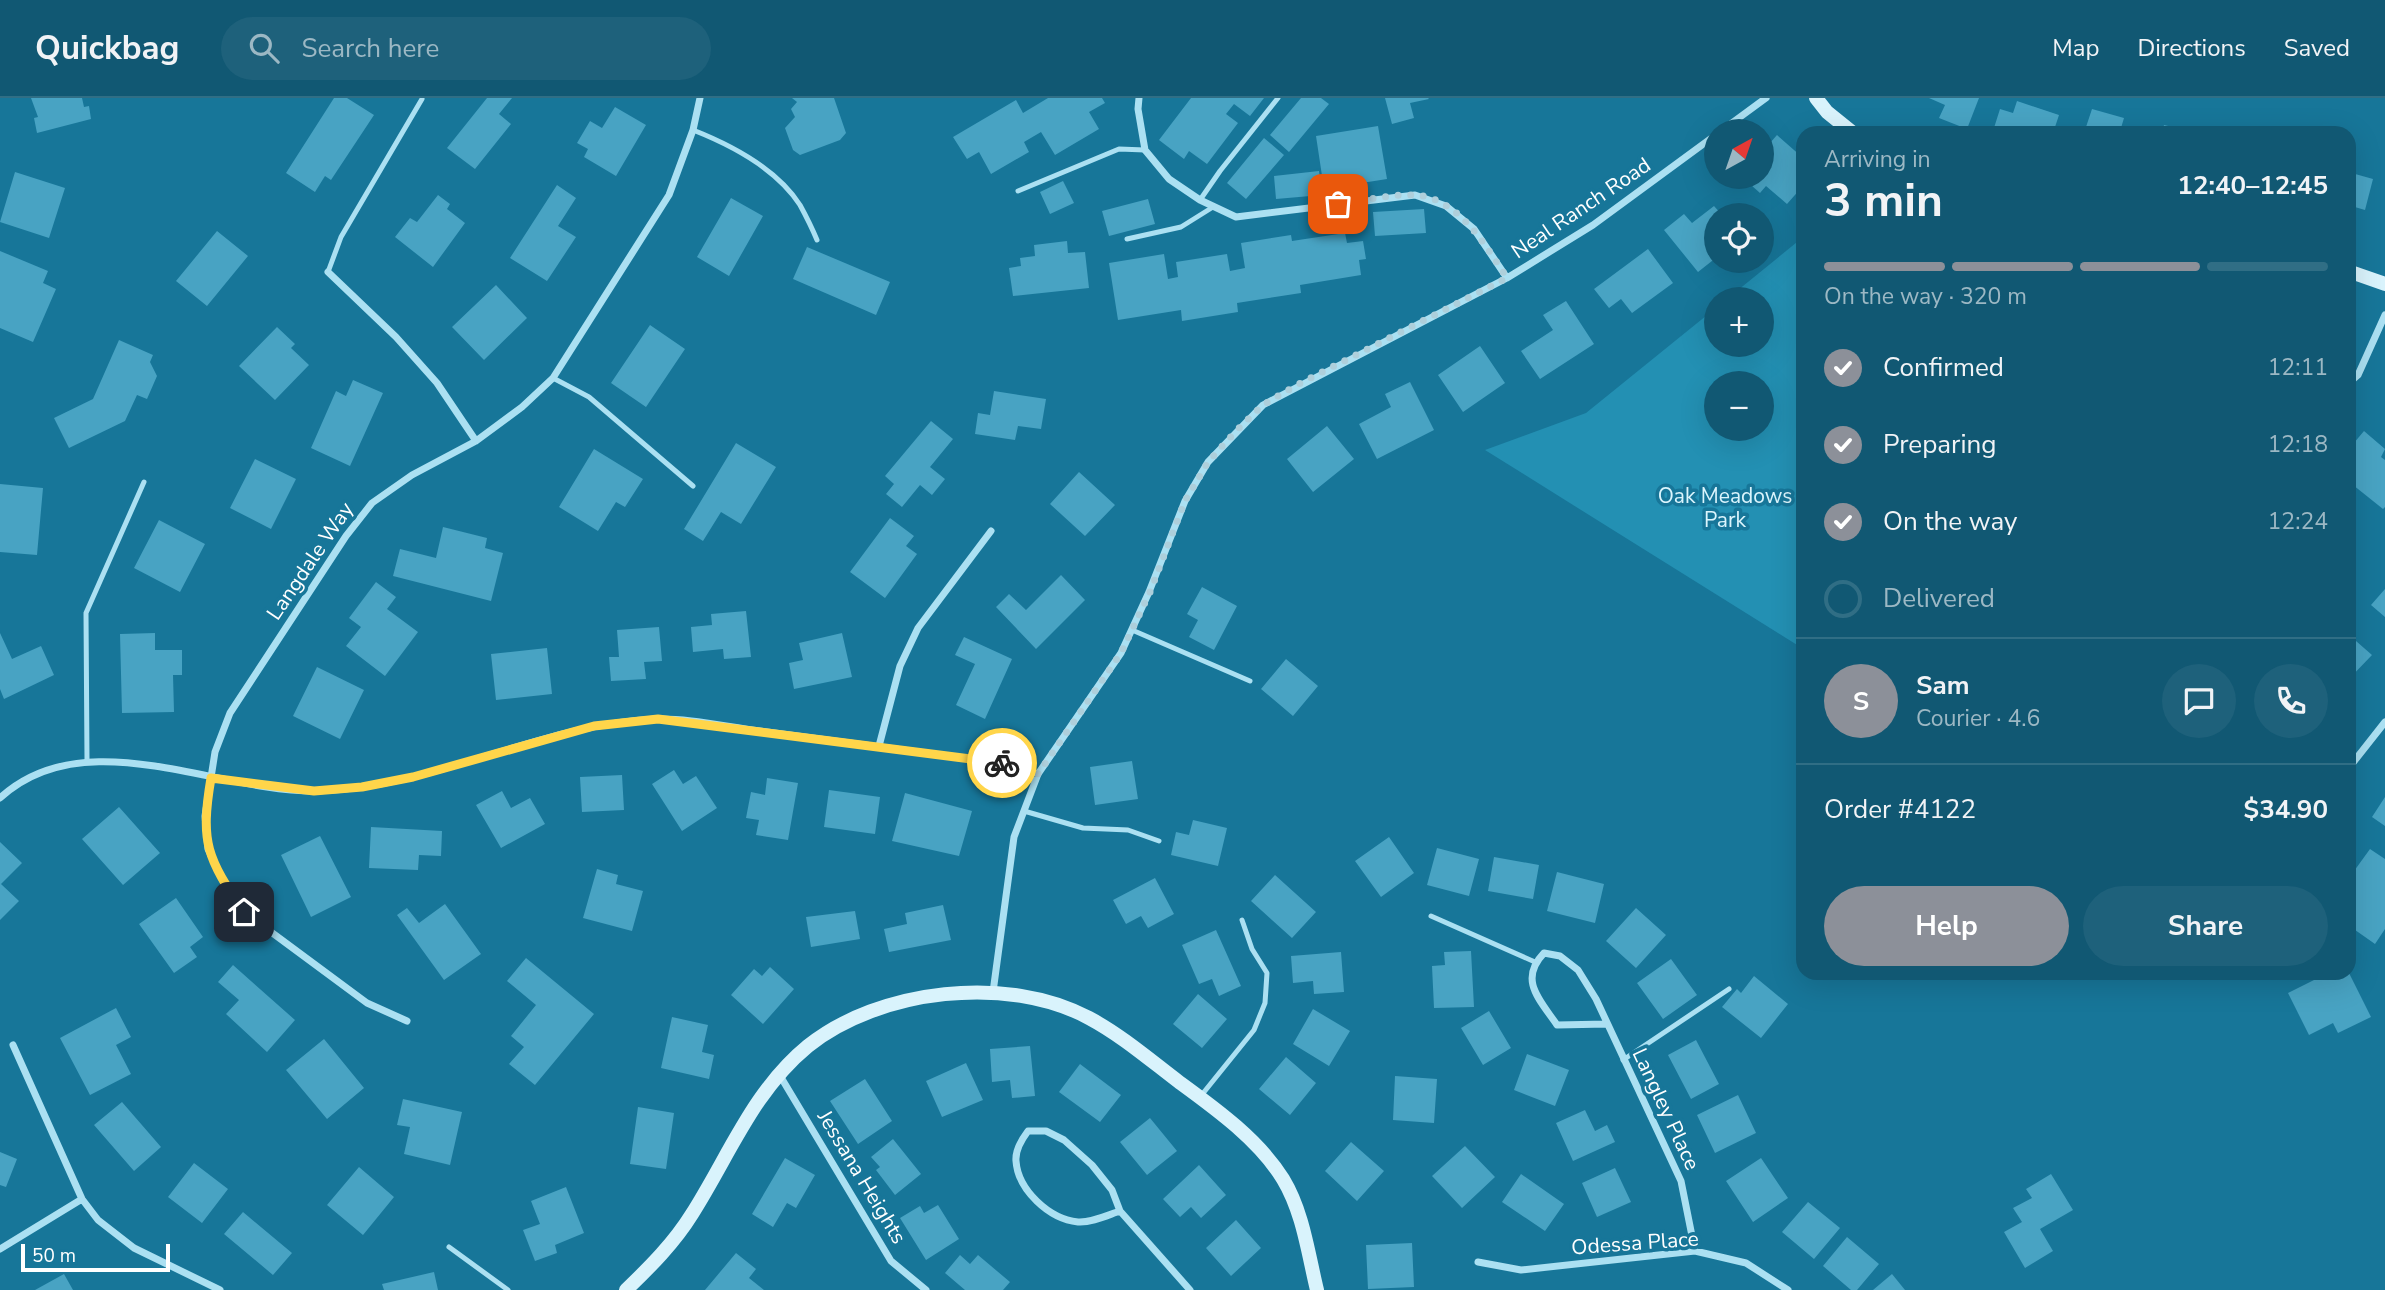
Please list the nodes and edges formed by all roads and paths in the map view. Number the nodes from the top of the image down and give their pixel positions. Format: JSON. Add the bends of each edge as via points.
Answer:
{"nodes":[{"id":1,"x":700,"y":98,"type":"edge"},
{"id":2,"x":1139,"y":98,"type":"edge"},
{"id":3,"x":1278,"y":98,"type":"edge"},
{"id":4,"x":1766,"y":98,"type":"edge"},
{"id":5,"x":1816,"y":98,"type":"edge"},
{"id":6,"x":422,"y":99,"type":"edge"},
{"id":7,"x":1738,"y":119,"type":"edge"},
{"id":8,"x":1844,"y":126,"type":"edge"},
{"id":9,"x":693,"y":130,"type":"junction"},
{"id":10,"x":1704,"y":144,"type":"edge"},
{"id":11,"x":1144,"y":150,"type":"junction"},
{"id":12,"x":1018,"y":191,"type":"dead end"},
{"id":13,"x":1200,"y":201,"type":"junction"},
{"id":14,"x":1213,"y":207,"type":"junction"},
{"id":15,"x":1127,"y":239,"type":"dead end"},
{"id":16,"x":817,"y":240,"type":"dead end"},
{"id":17,"x":328,"y":272,"type":"joint"},
{"id":18,"x":2356,"y":274,"type":"edge"},
{"id":19,"x":1507,"y":278,"type":"junction"},
{"id":20,"x":2385,"y":284,"type":"edge"},
{"id":21,"x":2385,"y":316,"type":"edge"},
{"id":22,"x":2356,"y":377,"type":"edge"},
{"id":23,"x":552,"y":378,"type":"junction"},
{"id":24,"x":476,"y":441,"type":"junction"},
{"id":25,"x":144,"y":482,"type":"dead end"},
{"id":26,"x":693,"y":486,"type":"dead end"},
{"id":27,"x":991,"y":531,"type":"dead end"},
{"id":28,"x":1132,"y":629,"type":"junction"},
{"id":29,"x":1250,"y":681,"type":"dead end"},
{"id":30,"x":2385,"y":722,"type":"edge"},
{"id":31,"x":879,"y":746,"type":"junction"},
{"id":32,"x":2356,"y":759,"type":"edge"},
{"id":33,"x":87,"y":760,"type":"junction"},
{"id":34,"x":1038,"y":774,"type":"junction"},
{"id":35,"x":211,"y":778,"type":"junction"},
{"id":36,"x":0,"y":797,"type":"edge"},
{"id":37,"x":1024,"y":811,"type":"junction"},
{"id":38,"x":1159,"y":841,"type":"dead end"},
{"id":39,"x":1431,"y":916,"type":"dead end"},
{"id":40,"x":1242,"y":920,"type":"dead end"},
{"id":41,"x":1535,"y":962,"type":"junction"},
{"id":42,"x":1729,"y":989,"type":"dead end"},
{"id":43,"x":993,"y":992,"type":"junction"},
{"id":44,"x":407,"y":1021,"type":"dead end"},
{"id":45,"x":1607,"y":1024,"type":"junction"},
{"id":46,"x":13,"y":1045,"type":"dead end"},
{"id":47,"x":1623,"y":1060,"type":"junction"},
{"id":48,"x":778,"y":1073,"type":"junction"},
{"id":49,"x":1200,"y":1097,"type":"junction"},
{"id":50,"x":82,"y":1199,"type":"junction"},
{"id":51,"x":1120,"y":1211,"type":"junction"},
{"id":52,"x":449,"y":1247,"type":"dead end"},
{"id":53,"x":0,"y":1249,"type":"edge"},
{"id":54,"x":1695,"y":1251,"type":"junction"},
{"id":55,"x":1478,"y":1262,"type":"dead end"},
{"id":56,"x":220,"y":1290,"type":"edge"},
{"id":57,"x":508,"y":1290,"type":"edge"},
{"id":58,"x":626,"y":1290,"type":"edge"},
{"id":59,"x":926,"y":1290,"type":"edge"},
{"id":60,"x":1190,"y":1290,"type":"edge"},
{"id":61,"x":1317,"y":1290,"type":"edge"},
{"id":62,"x":1788,"y":1290,"type":"edge"}],
"edges":[{"from":1,"to":9,"type":"street","name":"Langdale Way"},
{"from":2,"to":11,"type":"street"},
{"from":3,"to":13,"type":"lane"},
{"from":4,"to":7,"type":"street","name":"Neal Ranch Road"},
{"from":5,"to":8,"type":"street"},
{"from":6,"to":17,"type":"lane","via":[[341,237]]},
{"from":9,"to":16,"type":"lane","via":[[724,142],[771,174],[799,203]]},
{"from":9,"to":23,"type":"street","name":"Langdale Way","via":[[669,195]]},
{"from":10,"to":19,"type":"street","name":"Neal Ranch Road","via":[[1593,225]]},
{"from":11,"to":12,"type":"lane","via":[[1119,149]]},
{"from":11,"to":13,"type":"street","via":[[1169,179]]},
{"from":13,"to":14,"type":"street"},
{"from":14,"to":15,"type":"lane","via":[[1181,227]]},
{"from":14,"to":19,"type":"street","via":[[1236,217],[1415,195],[1446,206],[1474,229]]},
{"from":17,"to":24,"type":"street","via":[[429,374]]},
{"from":18,"to":20,"type":"street"},
{"from":19,"to":28,"type":"street","name":"Neal Ranch Road","via":[[1263,405],[1208,462],[1185,501]]},
{"from":21,"to":22,"type":"street"},
{"from":23,"to":24,"type":"street","name":"Langdale Way"},
{"from":23,"to":26,"type":"lane","via":[[589,397]]},
{"from":24,"to":35,"type":"street","name":"Langdale Way","via":[[412,475],[372,503],[346,536],[230,713]]},
{"from":25,"to":33,"type":"lane","via":[[86,613]]},
{"from":27,"to":31,"type":"street","via":[[918,628],[900,666]]},
{"from":28,"to":29,"type":"lane"},
{"from":28,"to":34,"type":"street","name":"Neal Ranch Road","via":[[1121,653]]},
{"from":30,"to":32,"type":"street"},
{"from":31,"to":34,"type":"street","via":[[1001,763]]},
{"from":31,"to":35,"type":"street","via":[[658,719],[594,726],[362,787],[314,791]]},
{"from":33,"to":35,"type":"street"},
{"from":33,"to":36,"type":"street","via":[[45,769]]},
{"from":34,"to":37,"type":"street","name":"Neal Ranch Road"},
{"from":35,"to":44,"type":"street","name":"Langdale Way","via":[[205,816],[208,849],[244,912],[367,1003]]},
{"from":37,"to":38,"type":"lane","via":[[1083,828],[1128,830]]},
{"from":37,"to":43,"type":"street","name":"Neal Ranch Road","via":[[1014,837]]},
{"from":39,"to":41,"type":"lane"},
{"from":40,"to":49,"type":"lane","via":[[1267,973],[1265,1003],[1254,1030]]},
{"from":41,"to":45,"type":"street","name":"Langley Place","via":[[1544,953],[1560,956],[1577,970]]},
{"from":41,"to":45,"type":"street","via":[[1531,973],[1535,993],[1557,1025]]},
{"from":42,"to":47,"type":"lane"},
{"from":43,"to":48,"type":"street","via":[[925,996],[881,1008],[850,1020],[810,1045]]},
{"from":43,"to":49,"type":"street","via":[[1049,1002],[1088,1017]]},
{"from":45,"to":47,"type":"street","name":"Langley Place"},
{"from":46,"to":50,"type":"street"},
{"from":47,"to":54,"type":"street","name":"Langley Place","via":[[1681,1181]]},
{"from":48,"to":58,"type":"street","via":[[727,1149],[690,1216],[654,1263]]},
{"from":48,"to":59,"type":"street","name":"Jessana Heights","via":[[891,1261]]},
{"from":49,"to":61,"type":"street","via":[[1256,1145],[1283,1178],[1297,1208]]},
{"from":50,"to":53,"type":"street"},
{"from":50,"to":56,"type":"street","via":[[98,1220],[134,1248]]},
{"from":51,"to":51,"type":"street","via":[[1112,1190],[1064,1140],[1046,1131],[1028,1131],[1016,1161],[1025,1186],[1040,1206],[1080,1222]]},
{"from":51,"to":60,"type":"street"},
{"from":52,"to":57,"type":"lane"},
{"from":54,"to":55,"type":"street","name":"Odessa Place","via":[[1521,1270]]},
{"from":54,"to":62,"type":"street","name":"Odessa Place","via":[[1746,1263]]}]}
